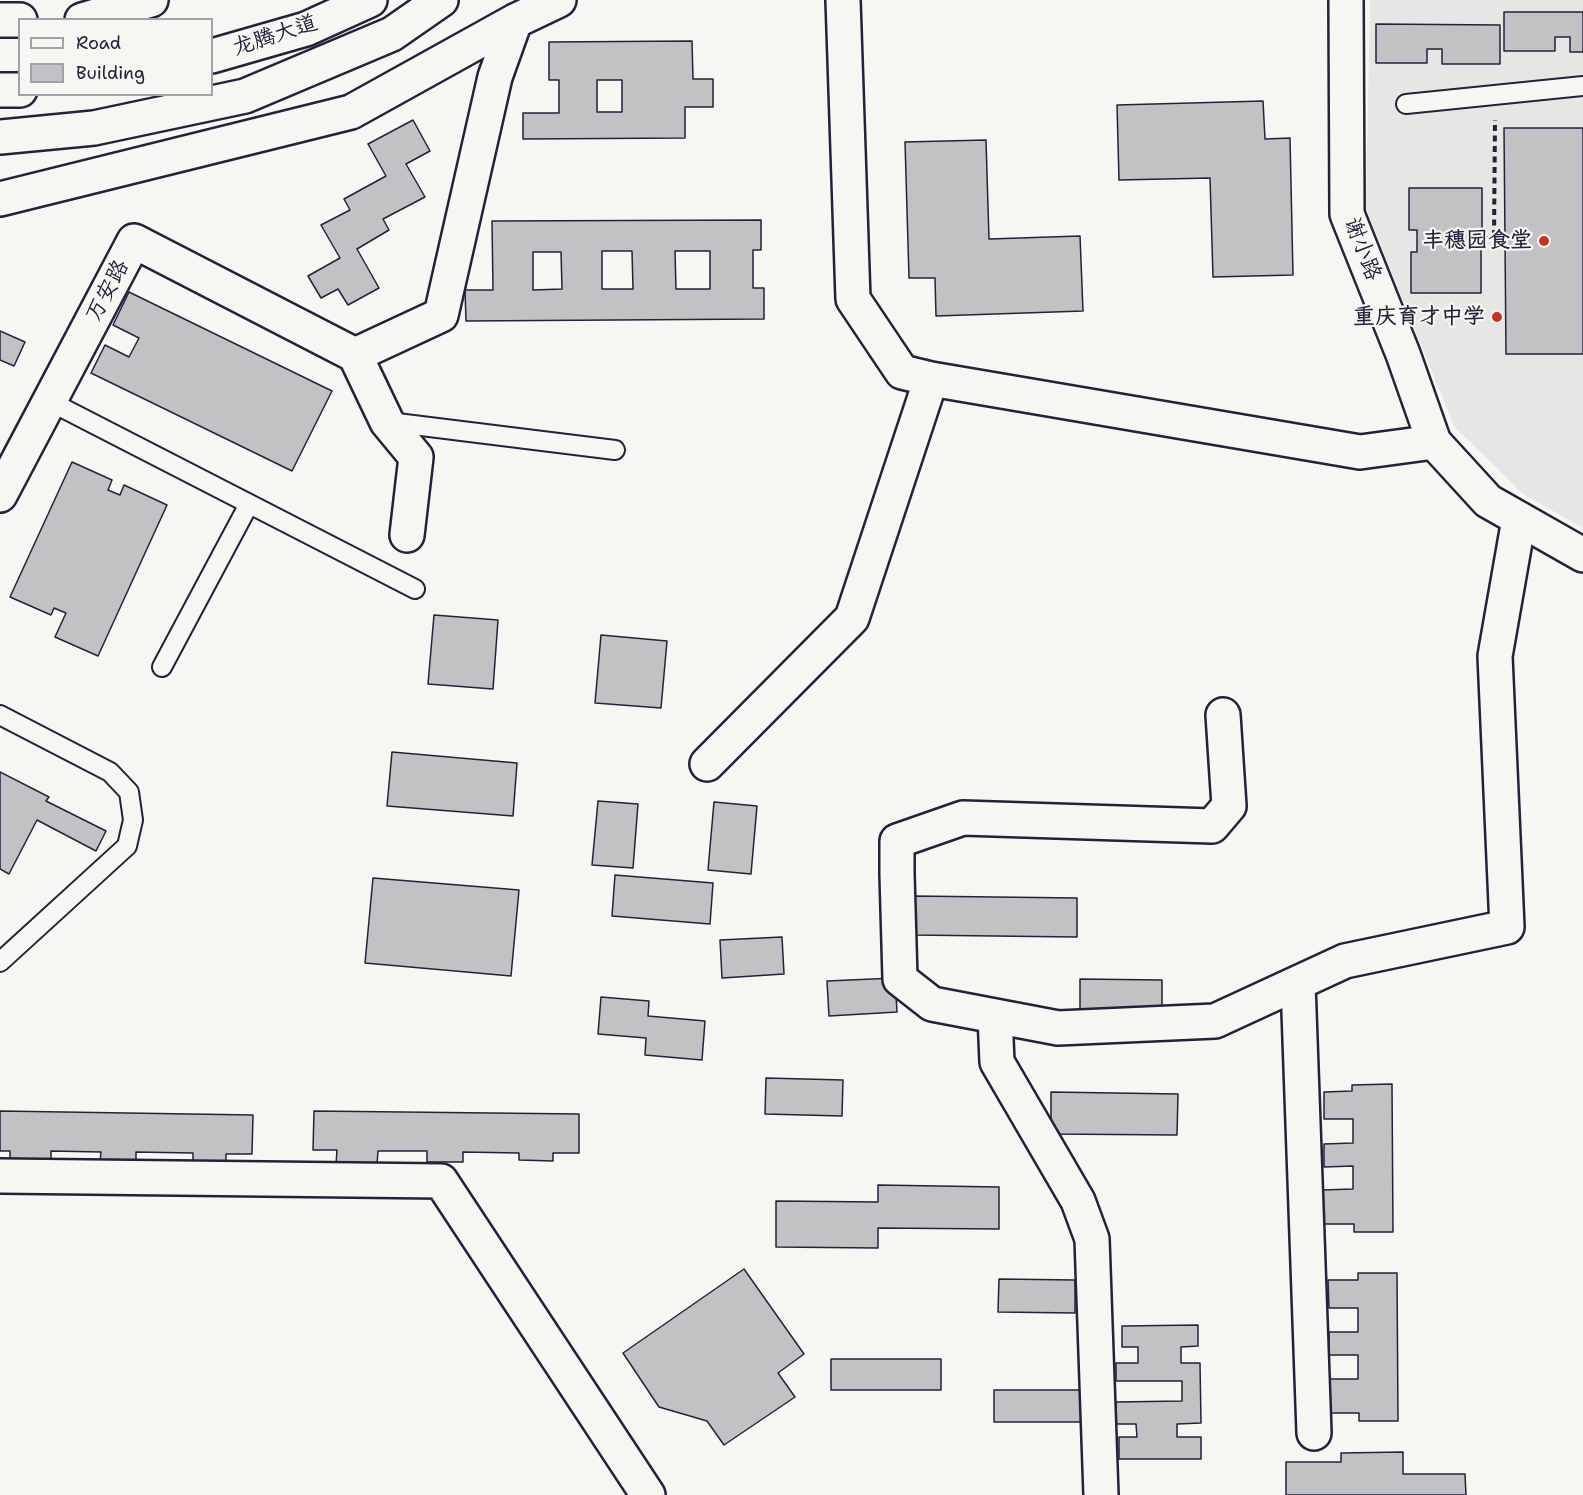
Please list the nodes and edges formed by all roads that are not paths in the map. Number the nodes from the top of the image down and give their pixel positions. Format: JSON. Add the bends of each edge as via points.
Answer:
{"nodes":[{"id":1,"x":151,"y":0,"type":"edge"},
{"id":2,"x":370,"y":0,"type":"edge"},
{"id":3,"x":441,"y":0,"type":"edge"},
{"id":4,"x":559,"y":0,"type":"edge"},
{"id":5,"x":843,"y":0,"type":"edge"},
{"id":6,"x":1346,"y":0,"type":"edge"},
{"id":7,"x":89,"y":18,"type":"edge"},
{"id":8,"x":0,"y":20,"type":"edge"},
{"id":9,"x":18,"y":20,"type":"edge"},
{"id":10,"x":515,"y":21,"type":"junction"},
{"id":11,"x":213,"y":56,"type":"edge"},
{"id":12,"x":1583,"y":86,"type":"edge"},
{"id":13,"x":0,"y":90,"type":"edge"},
{"id":14,"x":18,"y":90,"type":"edge"},
{"id":15,"x":1406,"y":104,"type":"dead end"},
{"id":16,"x":0,"y":137,"type":"edge"},
{"id":17,"x":0,"y":199,"type":"edge"},
{"id":18,"x":355,"y":355,"type":"junction"},
{"id":19,"x":931,"y":379,"type":"junction"},
{"id":20,"x":49,"y":401,"type":"junction"},
{"id":21,"x":387,"y":422,"type":"junction"},
{"id":22,"x":1434,"y":442,"type":"junction"},
{"id":23,"x":615,"y":450,"type":"dead end"},
{"id":24,"x":0,"y":495,"type":"edge"},
{"id":25,"x":249,"y":504,"type":"junction"},
{"id":26,"x":1519,"y":519,"type":"junction"},
{"id":27,"x":407,"y":535,"type":"dead end"},
{"id":28,"x":1583,"y":555,"type":"edge"},
{"id":29,"x":415,"y":589,"type":"dead end"},
{"id":30,"x":162,"y":668,"type":"dead end"},
{"id":31,"x":1223,"y":715,"type":"dead end"},
{"id":32,"x":0,"y":716,"type":"edge"},
{"id":33,"x":706,"y":764,"type":"dead end"},
{"id":34,"x":0,"y":962,"type":"edge"},
{"id":35,"x":1298,"y":983,"type":"junction"},
{"id":36,"x":995,"y":1016,"type":"junction"},
{"id":37,"x":0,"y":1176,"type":"edge"},
{"id":38,"x":1314,"y":1433,"type":"dead end"},
{"id":39,"x":648,"y":1495,"type":"edge"},
{"id":40,"x":1101,"y":1495,"type":"edge"}],
"edges":[{"from":1,"to":7,"type":"main road"},
{"from":2,"to":11,"type":"main road","name":"龙腾大道","via":[[306,29]]},
{"from":3,"to":16,"type":"main road","via":[[392,34],[245,96],[94,128]]},
{"from":4,"to":10,"type":"main road"},
{"from":5,"to":19,"type":"main road","via":[[853,299],[902,372]]},
{"from":6,"to":22,"type":"main road","name":"谢小路","via":[[1347,214]]},
{"from":8,"to":9,"type":"main road"},
{"from":10,"to":17,"type":"main road","via":[[351,112]]},
{"from":10,"to":18,"type":"main road","via":[[495,76],[441,315]]},
{"from":12,"to":15,"type":"lane"},
{"from":13,"to":14,"type":"main road"},
{"from":18,"to":20,"type":"main road","name":"万安路","via":[[134,242]]},
{"from":18,"to":21,"type":"main road"},
{"from":19,"to":22,"type":"main road","via":[[1360,452]]},
{"from":19,"to":33,"type":"main road","via":[[852,618]]},
{"from":20,"to":24,"type":"main road","name":"万安路"},
{"from":20,"to":25,"type":"lane"},
{"from":21,"to":23,"type":"lane"},
{"from":21,"to":27,"type":"main road","via":[[416,457]]},
{"from":22,"to":26,"type":"main road","name":"谢小路","via":[[1488,501]]},
{"from":25,"to":29,"type":"lane"},
{"from":25,"to":30,"type":"lane"},
{"from":26,"to":28,"type":"main road","name":"谢小路"},
{"from":26,"to":35,"type":"main road","via":[[1495,656],[1508,927],[1345,961]]},
{"from":31,"to":36,"type":"main road","via":[[1229,806],[1212,826],[963,818],[897,842],[900,979],[932,1004]]},
{"from":32,"to":34,"type":"lane","via":[[110,772],[129,792],[133,820],[127,846]]},
{"from":35,"to":36,"type":"main road","via":[[1215,1021],[1058,1028]]},
{"from":35,"to":38,"type":"main road"},
{"from":36,"to":40,"type":"main road","via":[[997,1062],[1078,1201],[1092,1239]]},
{"from":37,"to":39,"type":"main road","via":[[441,1181]]}]}
